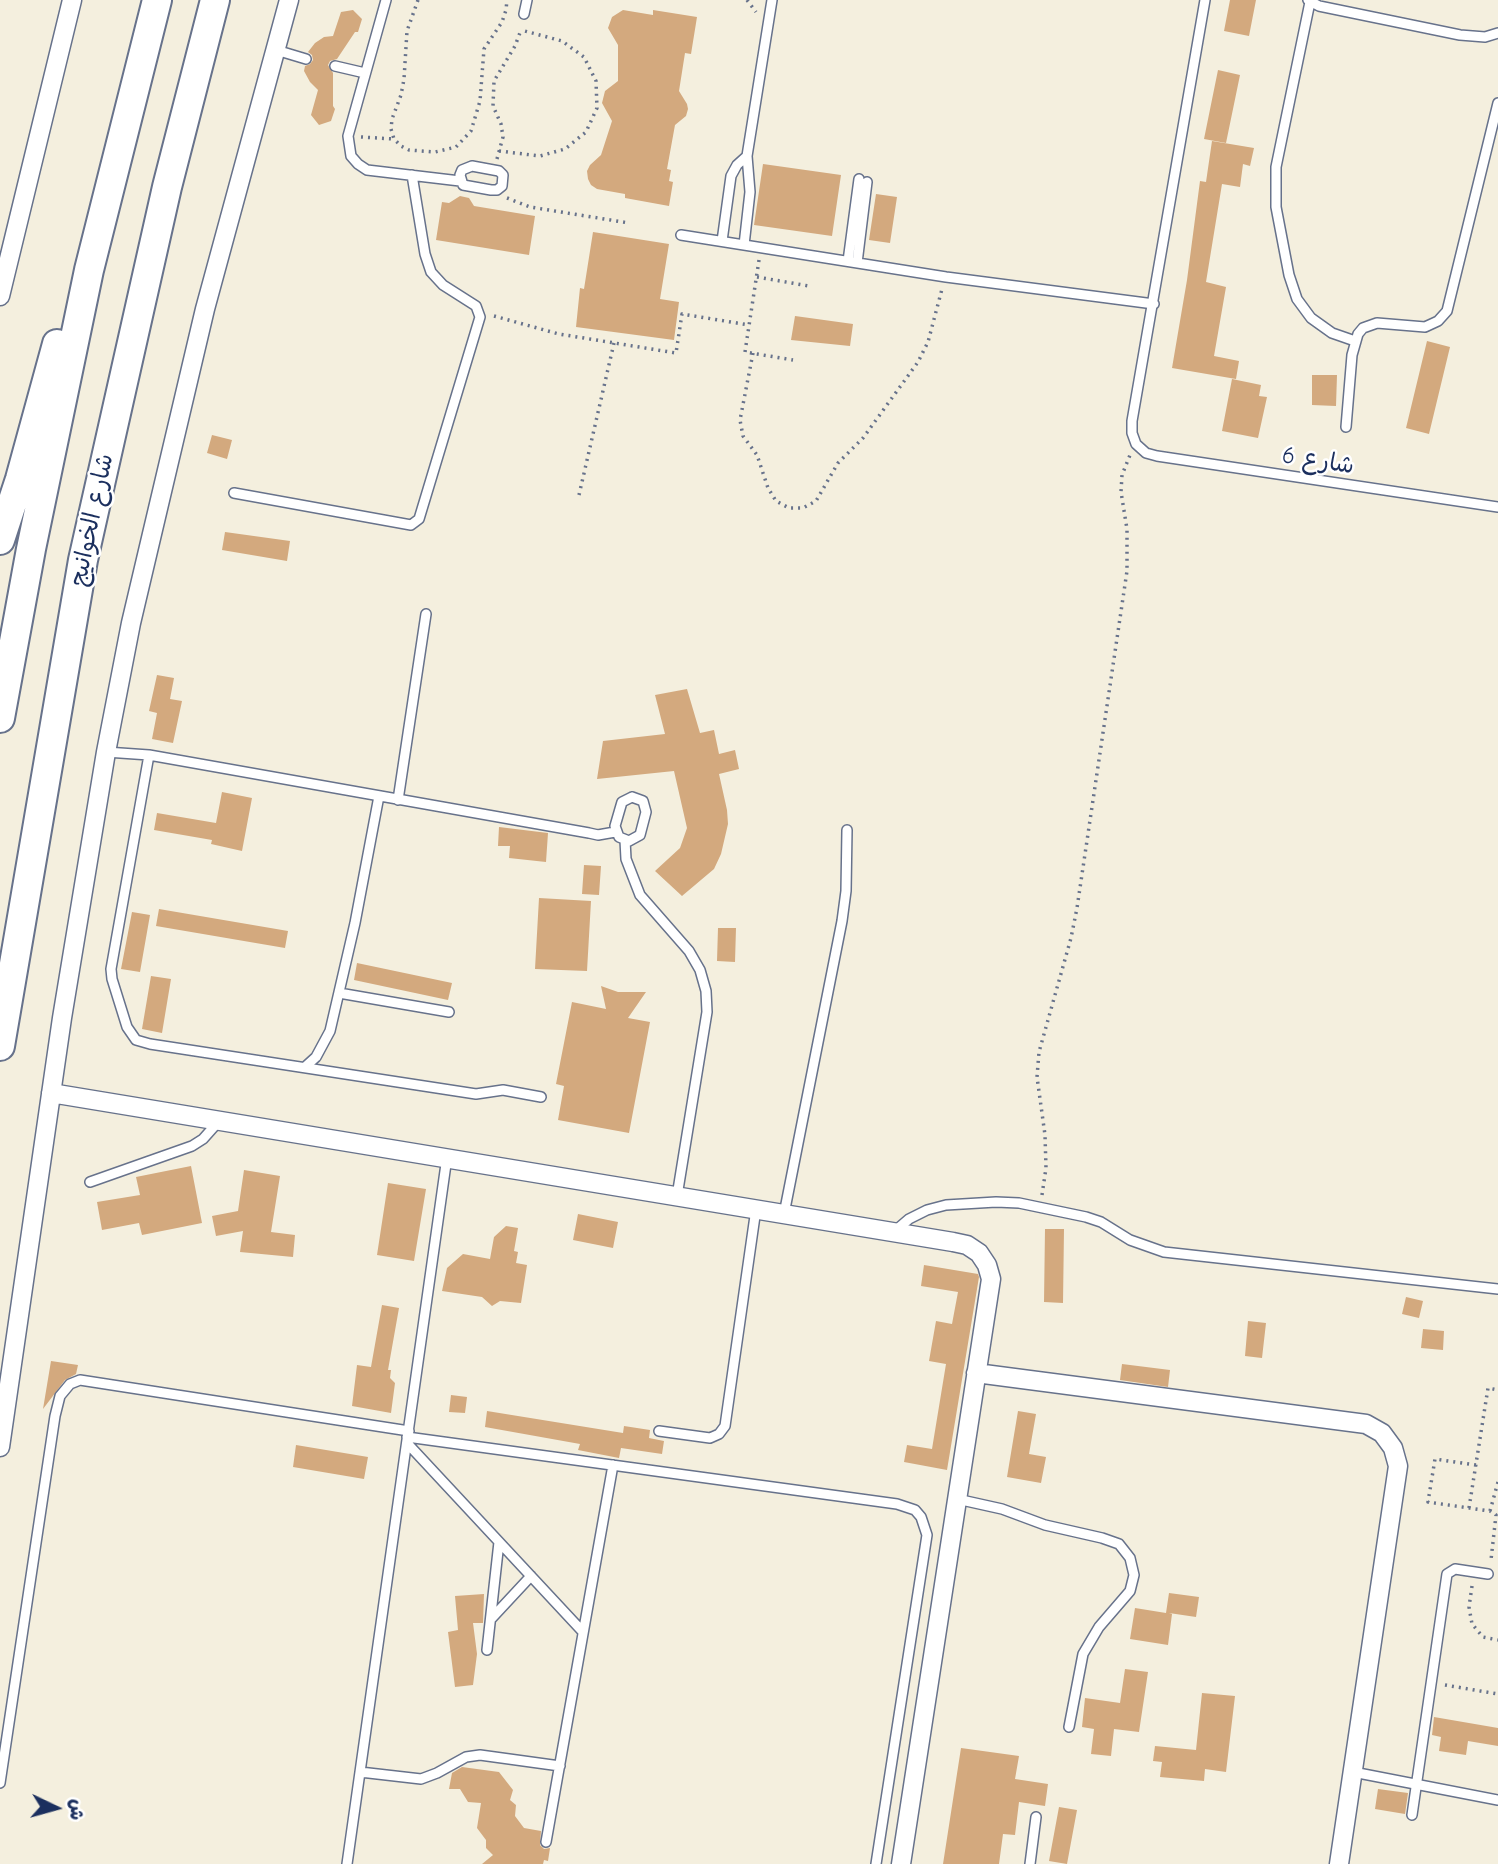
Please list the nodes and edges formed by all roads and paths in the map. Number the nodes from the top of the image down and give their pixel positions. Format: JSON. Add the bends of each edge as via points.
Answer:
{"nodes":[{"id":1,"x":72,"y":0,"type":"edge"},
{"id":2,"x":156,"y":0,"type":"edge"},
{"id":3,"x":215,"y":0,"type":"edge"},
{"id":4,"x":289,"y":0,"type":"edge"},
{"id":5,"x":386,"y":0,"type":"edge"},
{"id":6,"x":418,"y":0,"type":"edge"},
{"id":7,"x":507,"y":0,"type":"edge"},
{"id":8,"x":527,"y":0,"type":"edge"},
{"id":9,"x":772,"y":0,"type":"edge"},
{"id":10,"x":1205,"y":0,"type":"edge"},
{"id":11,"x":1309,"y":1,"type":"edge"},
{"id":12,"x":524,"y":14,"type":"joint"},
{"id":13,"x":521,"y":30,"type":"junction"},
{"id":14,"x":1498,"y":33,"type":"edge"},
{"id":15,"x":276,"y":50,"type":"junction"},
{"id":16,"x":306,"y":59,"type":"dead end"},
{"id":17,"x":335,"y":66,"type":"dead end"},
{"id":18,"x":365,"y":73,"type":"junction"},
{"id":19,"x":1498,"y":103,"type":"edge"},
{"id":20,"x":348,"y":136,"type":"junction"},
{"id":21,"x":394,"y":139,"type":"junction"},
{"id":22,"x":499,"y":150,"type":"junction"},
{"id":23,"x":747,"y":156,"type":"junction"},
{"id":24,"x":493,"y":169,"type":"junction"},
{"id":25,"x":412,"y":175,"type":"junction"},
{"id":26,"x":460,"y":181,"type":"junction"},
{"id":27,"x":863,"y":181,"type":"dead end"},
{"id":28,"x":497,"y":190,"type":"junction"},
{"id":29,"x":629,"y":223,"type":"dead end"},
{"id":30,"x":681,"y":235,"type":"dead end"},
{"id":31,"x":722,"y":241,"type":"junction"},
{"id":32,"x":744,"y":245,"type":"junction"},
{"id":33,"x":762,"y":248,"type":"junction"},
{"id":34,"x":852,"y":262,"type":"junction"},
{"id":35,"x":89,"y":270,"type":"junction"},
{"id":36,"x":946,"y":277,"type":"junction"},
{"id":37,"x":757,"y":278,"type":"junction"},
{"id":38,"x":809,"y":286,"type":"dead end"},
{"id":39,"x":0,"y":296,"type":"edge"},
{"id":40,"x":1154,"y":304,"type":"junction"},
{"id":41,"x":479,"y":311,"type":"junction"},
{"id":42,"x":749,"y":325,"type":"junction"},
{"id":43,"x":1355,"y":341,"type":"junction"},
{"id":44,"x":614,"y":343,"type":"junction"},
{"id":45,"x":753,"y":353,"type":"junction"},
{"id":46,"x":793,"y":360,"type":"dead end"},
{"id":47,"x":1346,"y":427,"type":"dead end"},
{"id":48,"x":1136,"y":444,"type":"junction"},
{"id":49,"x":10,"y":482,"type":"edge"},
{"id":50,"x":234,"y":494,"type":"dead end"},
{"id":51,"x":579,"y":495,"type":"dead end"},
{"id":52,"x":1498,"y":507,"type":"edge"},
{"id":53,"x":0,"y":540,"type":"edge"},
{"id":54,"x":426,"y":614,"type":"dead end"},
{"id":55,"x":0,"y":718,"type":"edge"},
{"id":56,"x":106,"y":752,"type":"junction"},
{"id":57,"x":149,"y":755,"type":"junction"},
{"id":58,"x":379,"y":796,"type":"junction"},
{"id":59,"x":398,"y":800,"type":"junction"},
{"id":60,"x":847,"y":830,"type":"dead end"},
{"id":61,"x":615,"y":832,"type":"junction"},
{"id":62,"x":625,"y":840,"type":"junction"},
{"id":63,"x":339,"y":993,"type":"junction"},
{"id":64,"x":449,"y":1012,"type":"dead end"},
{"id":65,"x":0,"y":1046,"type":"edge"},
{"id":66,"x":305,"y":1067,"type":"junction"},
{"id":67,"x":51,"y":1093,"type":"junction"},
{"id":68,"x":541,"y":1097,"type":"dead end"},
{"id":69,"x":220,"y":1119,"type":"junction"},
{"id":70,"x":447,"y":1157,"type":"junction"},
{"id":71,"x":90,"y":1182,"type":"dead end"},
{"id":72,"x":677,"y":1196,"type":"junction"},
{"id":73,"x":1041,"y":1207,"type":"junction"},
{"id":74,"x":756,"y":1209,"type":"junction"},
{"id":75,"x":784,"y":1214,"type":"junction"},
{"id":76,"x":894,"y":1232,"type":"junction"},
{"id":77,"x":1498,"y":1289,"type":"edge"},
{"id":78,"x":976,"y":1373,"type":"junction"},
{"id":79,"x":1498,"y":1390,"type":"edge"},
{"id":80,"x":659,"y":1431,"type":"dead end"},
{"id":81,"x":408,"y":1437,"type":"junction"},
{"id":82,"x":0,"y":1447,"type":"edge"},
{"id":83,"x":613,"y":1465,"type":"junction"},
{"id":84,"x":1476,"y":1465,"type":"junction"},
{"id":85,"x":1498,"y":1482,"type":"edge"},
{"id":86,"x":957,"y":1499,"type":"junction"},
{"id":87,"x":1469,"y":1508,"type":"junction"},
{"id":88,"x":1490,"y":1511,"type":"junction"},
{"id":89,"x":1496,"y":1536,"type":"edge"},
{"id":90,"x":499,"y":1542,"type":"junction"},
{"id":91,"x":1474,"y":1572,"type":"junction"},
{"id":92,"x":1488,"y":1574,"type":"joint"},
{"id":93,"x":531,"y":1576,"type":"junction"},
{"id":94,"x":491,"y":1619,"type":"junction"},
{"id":95,"x":583,"y":1632,"type":"junction"},
{"id":96,"x":1498,"y":1640,"type":"edge"},
{"id":97,"x":487,"y":1650,"type":"dead end"},
{"id":98,"x":1431,"y":1682,"type":"junction"},
{"id":99,"x":1498,"y":1694,"type":"edge"},
{"id":100,"x":1069,"y":1727,"type":"dead end"},
{"id":101,"x":560,"y":1766,"type":"junction"},
{"id":102,"x":360,"y":1772,"type":"junction"},
{"id":103,"x":1353,"y":1772,"type":"junction"},
{"id":104,"x":0,"y":1783,"type":"edge"},
{"id":105,"x":1417,"y":1784,"type":"junction"},
{"id":106,"x":1498,"y":1800,"type":"edge"},
{"id":107,"x":1412,"y":1815,"type":"dead end"},
{"id":108,"x":1036,"y":1817,"type":"dead end"},
{"id":109,"x":546,"y":1842,"type":"dead end"},
{"id":110,"x":346,"y":1864,"type":"edge"},
{"id":111,"x":876,"y":1864,"type":"edge"},
{"id":112,"x":901,"y":1864,"type":"edge"},
{"id":113,"x":1030,"y":1864,"type":"edge"},
{"id":114,"x":1339,"y":1864,"type":"edge"}],
"edges":[{"from":1,"to":39,"type":"street"},
{"from":2,"to":35,"type":"highway"},
{"from":3,"to":65,"type":"highway","name":"شارع الخوانيج","via":[[83,560]]},
{"from":4,"to":15,"type":"street"},
{"from":5,"to":18,"type":"lane"},
{"from":6,"to":21,"type":"path","via":[[407,31],[404,79],[392,119]]},
{"from":7,"to":21,"type":"path","via":[[502,22],[484,50],[478,111],[464,140],[435,152],[409,150]]},
{"from":8,"to":12,"type":"lane"},
{"from":9,"to":23,"type":"lane"},
{"from":10,"to":40,"type":"lane"},
{"from":11,"to":14,"type":"lane","via":[[1472,37]]},
{"from":11,"to":43,"type":"lane","via":[[1276,167],[1276,207],[1297,299],[1311,318],[1332,333]]},
{"from":12,"to":13,"type":"path"},
{"from":13,"to":22,"type":"path","via":[[494,81],[493,106],[503,130]]},
{"from":13,"to":22,"type":"path","via":[[562,41],[584,57],[596,81],[597,108],[586,132],[565,149],[540,156]]},
{"from":15,"to":16,"type":"lane"},
{"from":15,"to":56,"type":"street","via":[[205,309],[131,623]]},
{"from":17,"to":18,"type":"lane"},
{"from":18,"to":20,"type":"lane"},
{"from":19,"to":43,"type":"lane","via":[[1447,311],[1425,327],[1369,324]]},
{"from":20,"to":21,"type":"path"},
{"from":20,"to":25,"type":"lane","via":[[351,156],[367,170]]},
{"from":22,"to":24,"type":"path"},
{"from":23,"to":31,"type":"lane","via":[[731,176]]},
{"from":23,"to":32,"type":"lane","via":[[750,180]]},
{"from":24,"to":26,"type":"lane","via":[[467,167]]},
{"from":24,"to":28,"type":"lane","via":[[503,175],[502,187]]},
{"from":25,"to":26,"type":"lane"},
{"from":25,"to":41,"type":"lane","via":[[431,272]]},
{"from":26,"to":28,"type":"lane","via":[[468,187]]},
{"from":27,"to":34,"type":"lane"},
{"from":28,"to":29,"type":"path","via":[[521,205]]},
{"from":30,"to":31,"type":"lane"},
{"from":31,"to":32,"type":"lane"},
{"from":32,"to":33,"type":"lane"},
{"from":33,"to":34,"type":"lane"},
{"from":33,"to":37,"type":"path"},
{"from":34,"to":36,"type":"lane"},
{"from":35,"to":49,"type":"highway","via":[[58,340]]},
{"from":35,"to":55,"type":"highway"},
{"from":36,"to":40,"type":"lane"},
{"from":36,"to":45,"type":"path","via":[[918,362],[863,438],[838,463],[816,500],[803,508],[789,508],[776,501],[757,455],[743,436],[741,412]]},
{"from":37,"to":38,"type":"path"},
{"from":37,"to":42,"type":"path"},
{"from":40,"to":48,"type":"lane","via":[[1132,421]]},
{"from":41,"to":44,"type":"path","via":[[559,334]]},
{"from":41,"to":50,"type":"lane","via":[[416,523]]},
{"from":42,"to":44,"type":"path","via":[[682,314],[676,353]]},
{"from":42,"to":45,"type":"path","via":[[745,352]]},
{"from":43,"to":47,"type":"lane"},
{"from":44,"to":51,"type":"path"},
{"from":45,"to":46,"type":"path"},
{"from":48,"to":52,"type":"lane","name":"شارع 6","via":[[1157,456]]},
{"from":48,"to":73,"type":"path","via":[[1122,475],[1127,571],[1075,924],[1039,1052],[1037,1077],[1046,1168]]},
{"from":49,"to":53,"type":"highway"},
{"from":54,"to":59,"type":"lane"},
{"from":56,"to":57,"type":"lane"},
{"from":56,"to":67,"type":"street"},
{"from":57,"to":58,"type":"lane"},
{"from":57,"to":66,"type":"lane","via":[[111,969],[131,1034],[142,1043]]},
{"from":58,"to":59,"type":"lane"},
{"from":58,"to":63,"type":"lane"},
{"from":59,"to":61,"type":"lane","via":[[598,835]]},
{"from":60,"to":75,"type":"lane","via":[[842,921]]},
{"from":61,"to":62,"type":"lane"},
{"from":61,"to":62,"type":"lane","via":[[622,802],[632,797],[643,801],[646,812],[639,835]]},
{"from":62,"to":72,"type":"lane","via":[[626,859],[640,895],[689,951],[706,991],[707,1012]]},
{"from":63,"to":64,"type":"lane"},
{"from":63,"to":66,"type":"lane","via":[[325,1044]]},
{"from":66,"to":68,"type":"lane","via":[[476,1094],[503,1090]]},
{"from":67,"to":69,"type":"street"},
{"from":67,"to":82,"type":"street"},
{"from":69,"to":70,"type":"street"},
{"from":69,"to":71,"type":"lane","via":[[192,1146]]},
{"from":70,"to":72,"type":"street"},
{"from":70,"to":81,"type":"lane"},
{"from":72,"to":74,"type":"street"},
{"from":73,"to":76,"type":"lane","via":[[996,1202],[946,1205],[909,1219]]},
{"from":73,"to":77,"type":"lane","via":[[1101,1222],[1130,1240],[1164,1252]]},
{"from":74,"to":75,"type":"street"},
{"from":74,"to":80,"type":"lane","via":[[725,1426],[710,1438]]},
{"from":75,"to":76,"type":"street"},
{"from":76,"to":78,"type":"street","via":[[967,1245],[987,1265],[991,1279]]},
{"from":78,"to":86,"type":"street"},
{"from":78,"to":103,"type":"street","via":[[1366,1424],[1382,1433],[1398,1466]]},
{"from":79,"to":84,"type":"path","via":[[1488,1388]]},
{"from":81,"to":83,"type":"lane"},
{"from":81,"to":90,"type":"lane"},
{"from":81,"to":102,"type":"lane"},
{"from":81,"to":104,"type":"lane","via":[[80,1380],[70,1384],[55,1416]]},
{"from":83,"to":95,"type":"lane"},
{"from":83,"to":111,"type":"lane","via":[[906,1505],[921,1517],[927,1535]]},
{"from":84,"to":87,"type":"path"},
{"from":84,"to":87,"type":"path","via":[[1435,1459],[1428,1502]]},
{"from":85,"to":88,"type":"path"},
{"from":86,"to":100,"type":"lane","via":[[1102,1538],[1119,1544],[1130,1558],[1134,1575],[1130,1591],[1098,1627],[1083,1654]]},
{"from":86,"to":112,"type":"street"},
{"from":87,"to":88,"type":"path"},
{"from":88,"to":89,"type":"path","via":[[1497,1518]]},
{"from":89,"to":92,"type":"path"},
{"from":90,"to":93,"type":"lane"},
{"from":90,"to":94,"type":"lane"},
{"from":91,"to":92,"type":"lane"},
{"from":91,"to":96,"type":"path","via":[[1469,1607],[1472,1624],[1483,1637]]},
{"from":91,"to":98,"type":"lane","via":[[1455,1569],[1447,1574]]},
{"from":93,"to":94,"type":"lane"},
{"from":93,"to":95,"type":"lane"},
{"from":94,"to":97,"type":"lane"},
{"from":95,"to":101,"type":"lane"},
{"from":98,"to":99,"type":"path"},
{"from":98,"to":105,"type":"lane"},
{"from":101,"to":102,"type":"lane","via":[[480,1755],[421,1779]]},
{"from":101,"to":109,"type":"lane"},
{"from":102,"to":110,"type":"lane"},
{"from":103,"to":105,"type":"lane"},
{"from":103,"to":114,"type":"street"},
{"from":105,"to":106,"type":"lane"},
{"from":105,"to":107,"type":"lane"},
{"from":108,"to":113,"type":"lane"}]}
